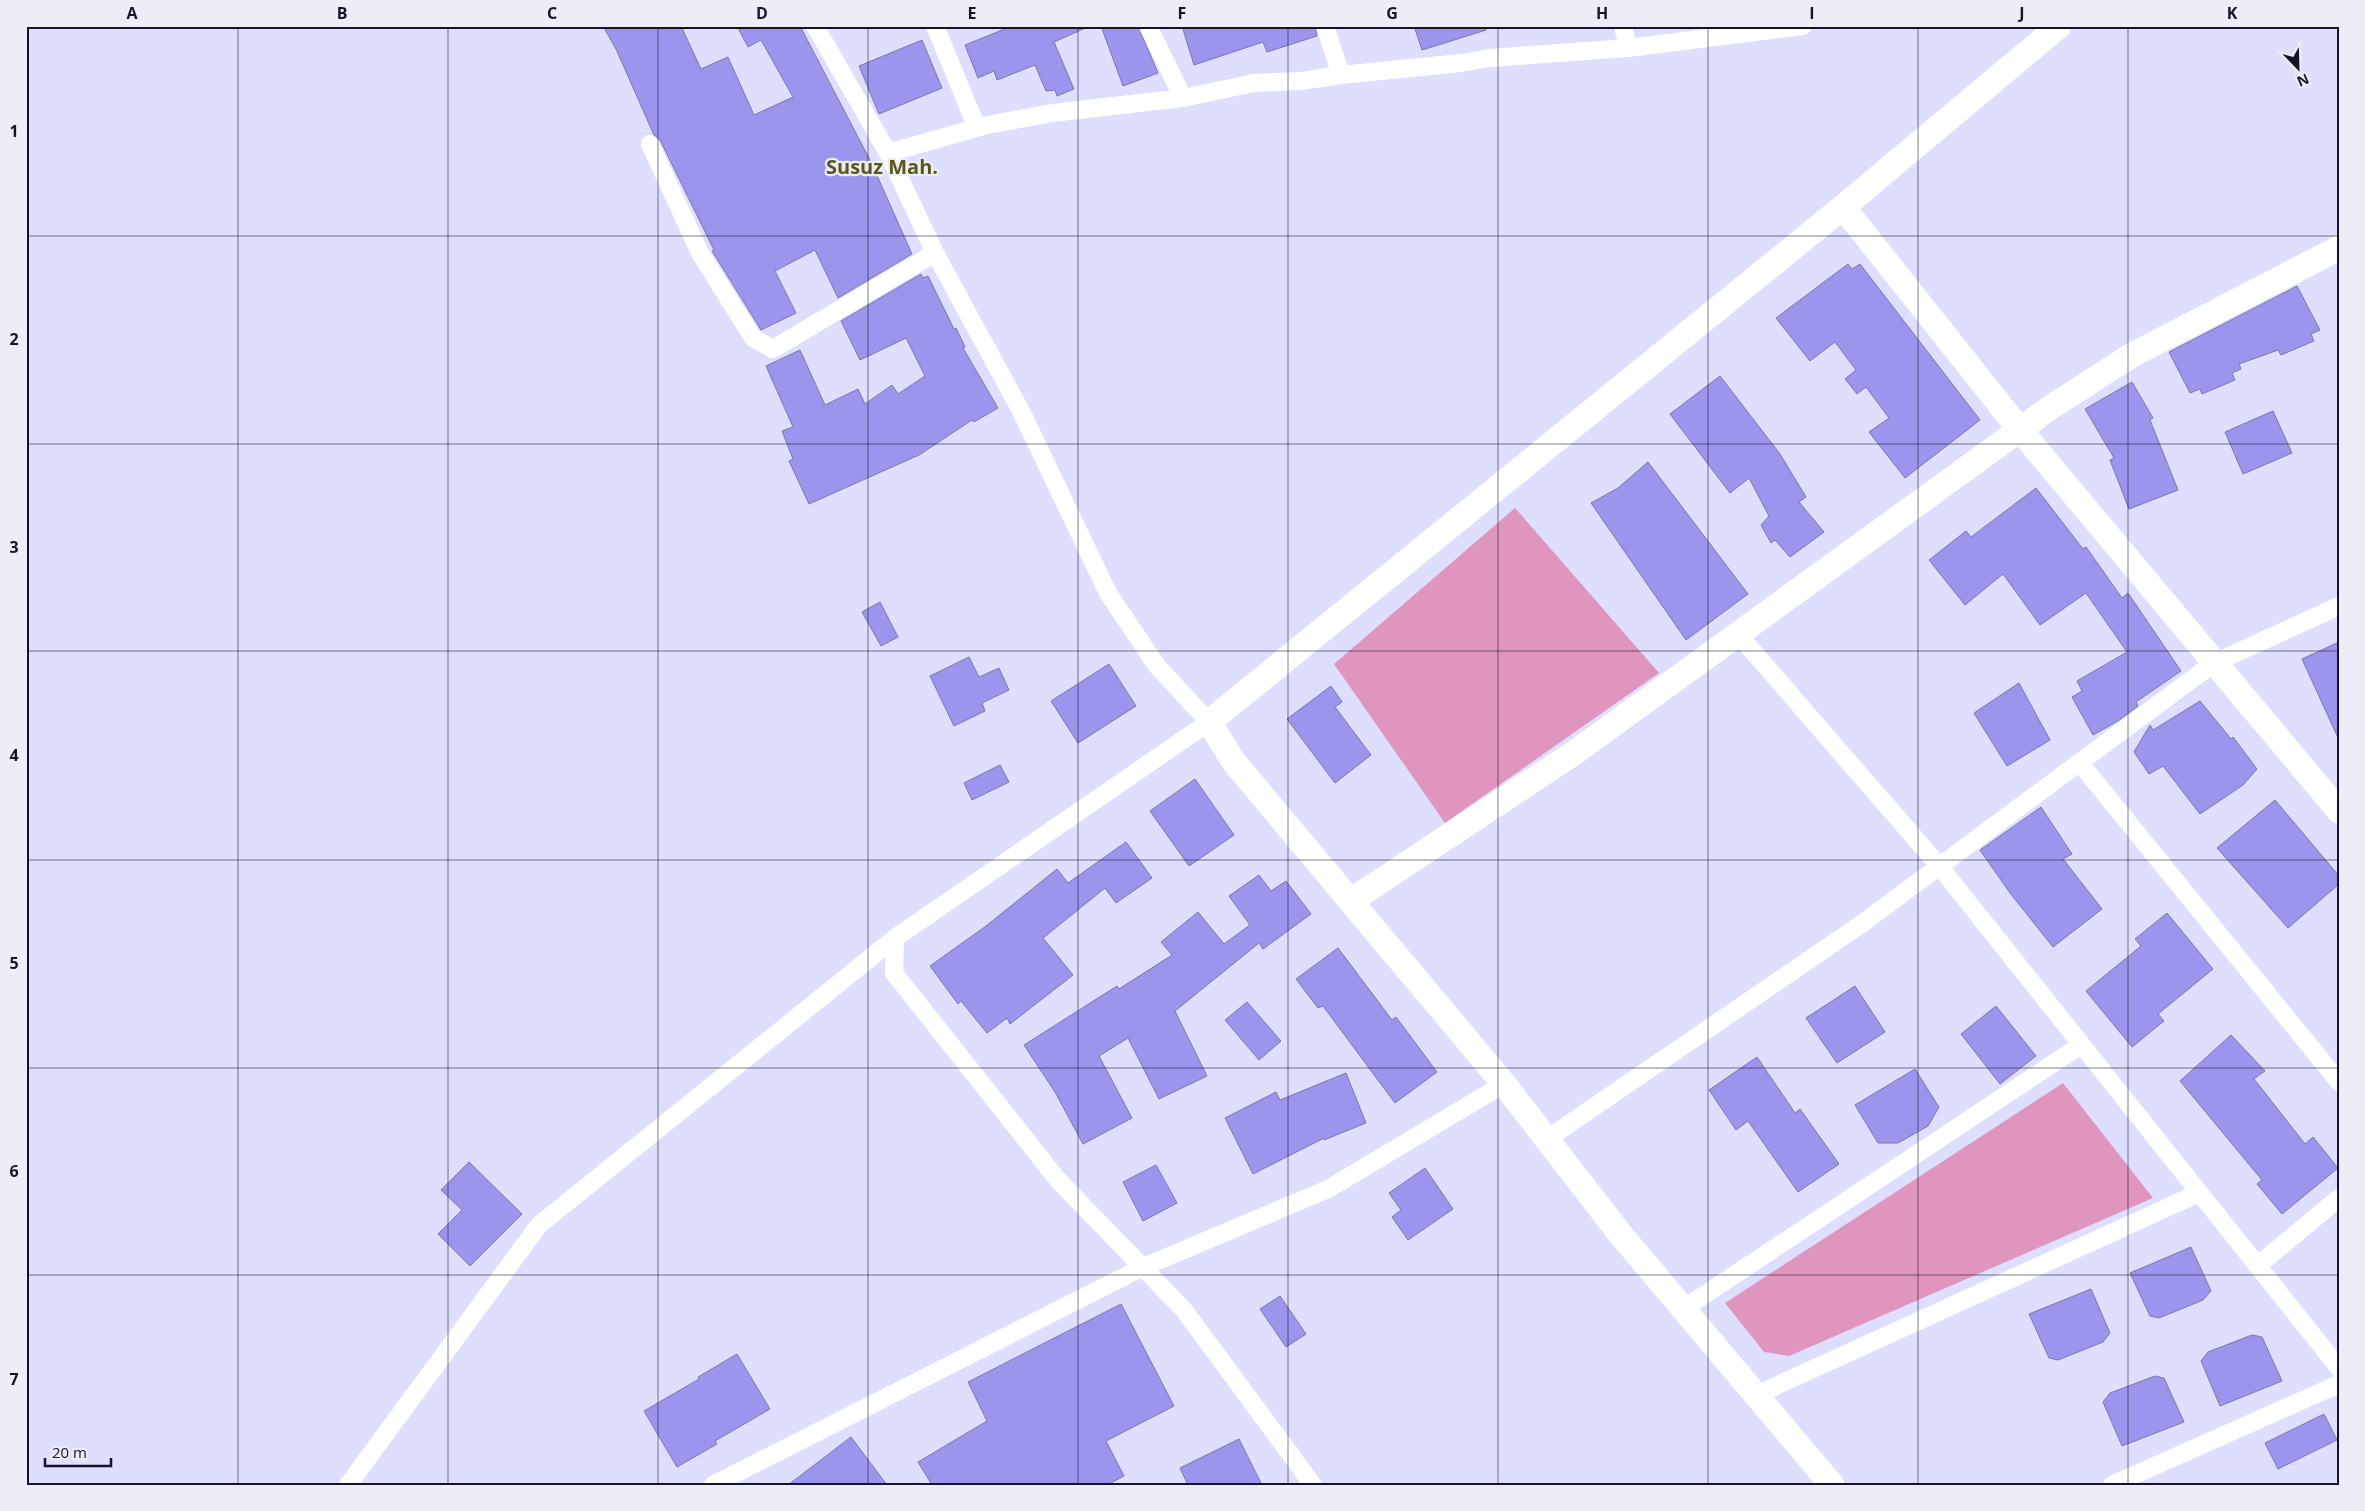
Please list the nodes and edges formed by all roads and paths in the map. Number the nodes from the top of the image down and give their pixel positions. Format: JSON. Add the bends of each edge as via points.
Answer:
{"nodes":[{"id":1,"x":815,"y":26,"type":"edge"},
{"id":2,"x":935,"y":26,"type":"edge"},
{"id":3,"x":1148,"y":26,"type":"edge"},
{"id":4,"x":1325,"y":26,"type":"edge"},
{"id":5,"x":1623,"y":26,"type":"edge"},
{"id":6,"x":1803,"y":26,"type":"edge"},
{"id":7,"x":2059,"y":26,"type":"edge"},
{"id":8,"x":1628,"y":48,"type":"junction"},
{"id":9,"x":1341,"y":75,"type":"junction"},
{"id":10,"x":1183,"y":98,"type":"junction"},
{"id":11,"x":977,"y":128,"type":"junction"},
{"id":12,"x":650,"y":144,"type":"dead end"},
{"id":13,"x":888,"y":153,"type":"junction"},
{"id":14,"x":1843,"y":207,"type":"junction"},
{"id":15,"x":2339,"y":248,"type":"edge"},
{"id":16,"x":935,"y":253,"type":"junction"},
{"id":17,"x":2020,"y":430,"type":"junction"},
{"id":18,"x":2339,"y":606,"type":"edge"},
{"id":19,"x":1737,"y":633,"type":"junction"},
{"id":20,"x":2214,"y":663,"type":"junction"},
{"id":21,"x":1209,"y":722,"type":"junction"},
{"id":22,"x":2080,"y":763,"type":"junction"},
{"id":23,"x":2339,"y":811,"type":"edge"},
{"id":24,"x":1940,"y":867,"type":"junction"},
{"id":25,"x":1352,"y":900,"type":"junction"},
{"id":26,"x":895,"y":938,"type":"junction"},
{"id":27,"x":2081,"y":1045,"type":"junction"},
{"id":28,"x":2339,"y":1082,"type":"edge"},
{"id":29,"x":1504,"y":1084,"type":"junction"},
{"id":30,"x":1547,"y":1139,"type":"junction"},
{"id":31,"x":2199,"y":1193,"type":"junction"},
{"id":32,"x":2339,"y":1198,"type":"edge"},
{"id":33,"x":2257,"y":1266,"type":"junction"},
{"id":34,"x":1141,"y":1268,"type":"junction"},
{"id":35,"x":1683,"y":1308,"type":"junction"},
{"id":36,"x":2339,"y":1368,"type":"edge"},
{"id":37,"x":2339,"y":1384,"type":"edge"},
{"id":38,"x":1756,"y":1395,"type":"junction"},
{"id":39,"x":348,"y":1485,"type":"edge"},
{"id":40,"x":713,"y":1485,"type":"edge"},
{"id":41,"x":1313,"y":1485,"type":"edge"},
{"id":42,"x":1832,"y":1485,"type":"edge"},
{"id":43,"x":2112,"y":1485,"type":"edge"}],
"edges":[{"from":1,"to":13,"type":"street"},
{"from":2,"to":11,"type":"street"},
{"from":3,"to":10,"type":"street"},
{"from":4,"to":9,"type":"street"},
{"from":5,"to":8,"type":"street"},
{"from":6,"to":8,"type":"street"},
{"from":7,"to":14,"type":"street"},
{"from":8,"to":9,"type":"street","via":[[1490,58]]},
{"from":9,"to":10,"type":"street","via":[[1301,81],[1254,82]]},
{"from":10,"to":11,"type":"street","via":[[1052,113]]},
{"from":11,"to":13,"type":"street"},
{"from":12,"to":16,"type":"street","via":[[700,253],[753,338],[773,349]]},
{"from":13,"to":16,"type":"street"},
{"from":14,"to":17,"type":"street"},
{"from":14,"to":21,"type":"street"},
{"from":15,"to":17,"type":"street","via":[[2132,355]]},
{"from":16,"to":21,"type":"street","via":[[1021,410],[1108,593],[1157,666]]},
{"from":17,"to":19,"type":"street"},
{"from":17,"to":20,"type":"street"},
{"from":18,"to":20,"type":"street"},
{"from":19,"to":24,"type":"street"},
{"from":19,"to":25,"type":"street","via":[[1574,753]]},
{"from":20,"to":22,"type":"street"},
{"from":20,"to":23,"type":"street"},
{"from":21,"to":25,"type":"street","via":[[1234,762]]},
{"from":21,"to":26,"type":"street"},
{"from":22,"to":24,"type":"street"},
{"from":22,"to":28,"type":"street"},
{"from":24,"to":27,"type":"street"},
{"from":24,"to":30,"type":"street"},
{"from":25,"to":29,"type":"street"},
{"from":26,"to":34,"type":"street","via":[[894,973],[1058,1180]]},
{"from":26,"to":39,"type":"street","via":[[539,1226]]},
{"from":27,"to":31,"type":"street"},
{"from":27,"to":35,"type":"street"},
{"from":29,"to":30,"type":"street"},
{"from":29,"to":34,"type":"street","via":[[1328,1190]]},
{"from":30,"to":35,"type":"street","via":[[1621,1235]]},
{"from":31,"to":33,"type":"street"},
{"from":31,"to":38,"type":"street"},
{"from":32,"to":33,"type":"street"},
{"from":33,"to":36,"type":"street"},
{"from":34,"to":40,"type":"street"},
{"from":34,"to":41,"type":"street","via":[[1184,1310]]},
{"from":35,"to":38,"type":"street"},
{"from":37,"to":43,"type":"street"},
{"from":38,"to":42,"type":"street"}]}
